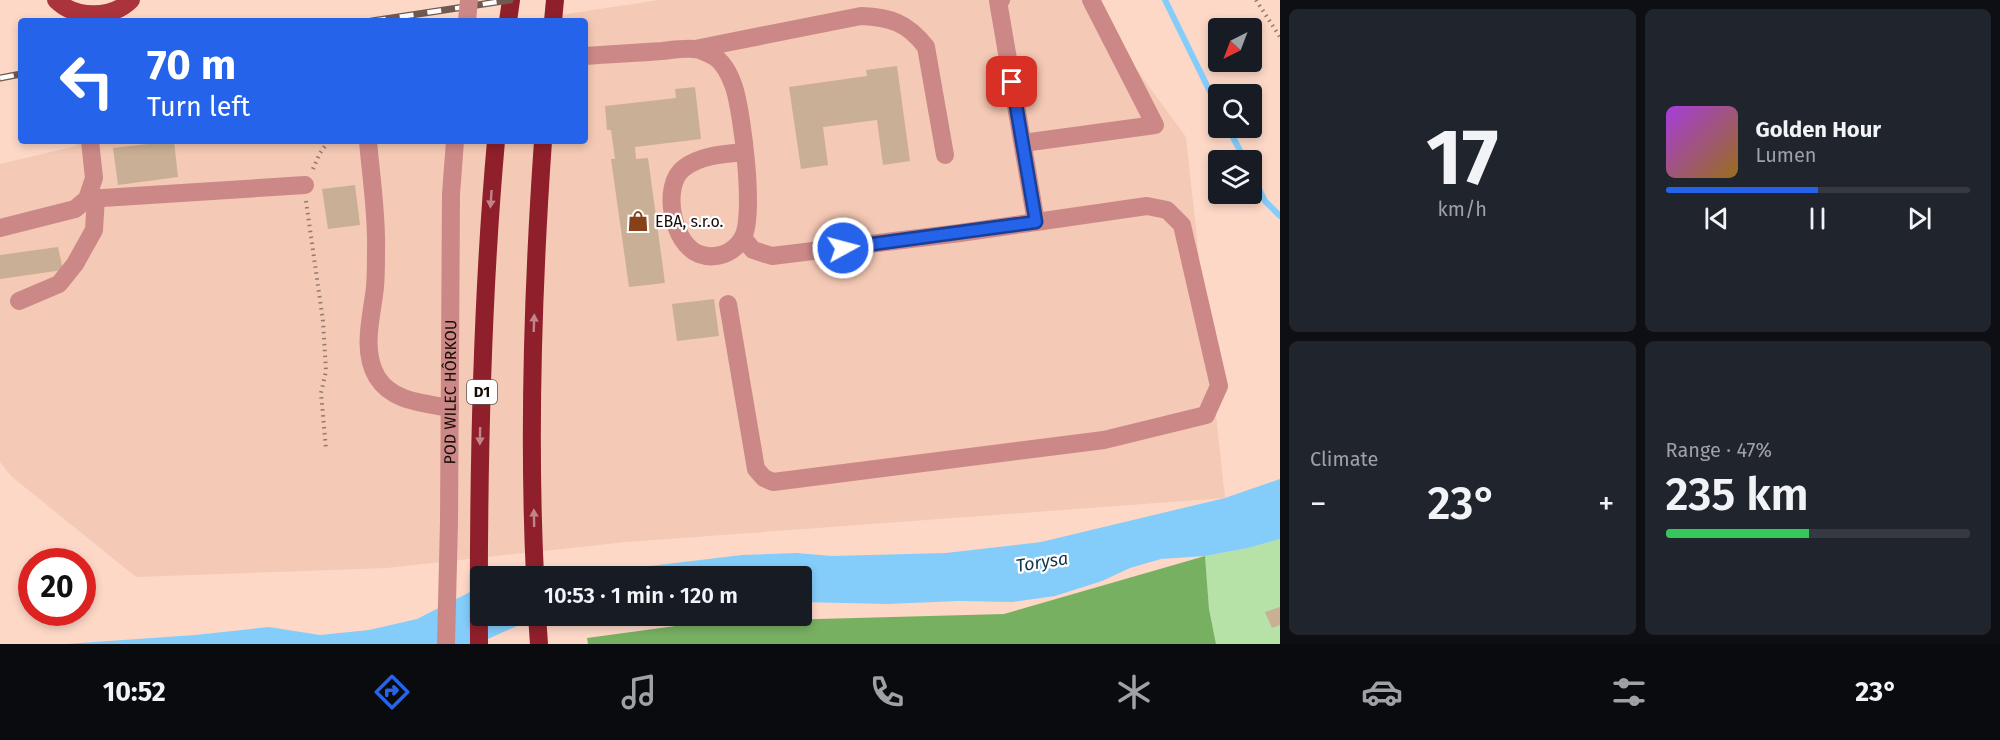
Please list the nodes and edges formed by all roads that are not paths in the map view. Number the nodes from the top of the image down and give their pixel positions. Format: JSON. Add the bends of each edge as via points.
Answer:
{"nodes":[{"id":1,"x":56,"y":0,"type":"edge"},
{"id":2,"x":131,"y":0,"type":"edge"},
{"id":3,"x":469,"y":0,"type":"edge"},
{"id":4,"x":511,"y":0,"type":"edge"},
{"id":5,"x":555,"y":0,"type":"edge"},
{"id":6,"x":1001,"y":0,"type":"edge"},
{"id":7,"x":1091,"y":0,"type":"edge"},
{"id":8,"x":466,"y":18,"type":"edge"},
{"id":9,"x":508,"y":18,"type":"edge"},
{"id":10,"x":553,"y":18,"type":"edge"},
{"id":11,"x":695,"y":49,"type":"junction"},
{"id":12,"x":588,"y":56,"type":"edge"},
{"id":13,"x":1023,"y":143,"type":"junction"},
{"id":14,"x":90,"y":144,"type":"edge"},
{"id":15,"x":368,"y":144,"type":"edge"},
{"id":16,"x":455,"y":144,"type":"edge"},
{"id":17,"x":496,"y":144,"type":"edge"},
{"id":18,"x":543,"y":144,"type":"edge"},
{"id":19,"x":745,"y":152,"type":"junction"},
{"id":20,"x":945,"y":155,"type":"dead end"},
{"id":21,"x":305,"y":185,"type":"road end"},
{"id":22,"x":92,"y":198,"type":"junction"},
{"id":23,"x":1036,"y":222,"type":"junction"},
{"id":24,"x":0,"y":228,"type":"edge"},
{"id":25,"x":743,"y":238,"type":"junction"},
{"id":26,"x":19,"y":302,"type":"dead end"},
{"id":27,"x":728,"y":304,"type":"dead end"},
{"id":28,"x":450,"y":408,"type":"junction"},
{"id":29,"x":536,"y":566,"type":"edge"},
{"id":30,"x":538,"y":626,"type":"edge"},
{"id":31,"x":446,"y":644,"type":"edge"},
{"id":32,"x":479,"y":644,"type":"edge"},
{"id":33,"x":539,"y":644,"type":"edge"}],
"edges":[{"from":1,"to":2,"type":"main road","via":[[76,12],[94,15],[111,12]]},
{"from":3,"to":8,"type":"street","bridge":true},
{"from":4,"to":9,"type":"highway"},
{"from":5,"to":10,"type":"highway"},
{"from":6,"to":13,"type":"street","via":[[998,1]]},
{"from":7,"to":13,"type":"street","via":[[1155,125]]},
{"from":11,"to":12,"type":"street"},
{"from":11,"to":19,"type":"street","via":[[715,57],[728,71],[735,89]]},
{"from":11,"to":20,"type":"street","via":[[861,16],[884,17],[916,34],[926,47]]},
{"from":13,"to":23,"type":"street"},
{"from":14,"to":22,"type":"street"},
{"from":15,"to":28,"type":"street","via":[[376,222],[370,358],[376,376],[386,388],[408,400]]},
{"from":16,"to":28,"type":"street","name":"POD WILEC HÔRKOU"},
{"from":17,"to":32,"type":"highway","number":"D1","one_way":true,"via":[[480,429]]},
{"from":29,"to":18,"type":"highway","one_way":true,"via":[[533,335]]},
{"from":19,"to":25,"type":"street","via":[[748,217]]},
{"from":19,"to":25,"type":"street","via":[[715,155],[683,168],[673,181],[671,202],[683,240],[697,253],[713,257],[730,252]]},
{"from":21,"to":22,"type":"street"},
{"from":22,"to":24,"type":"street","via":[[75,209]]},
{"from":22,"to":26,"type":"street","via":[[94,230],[75,264],[59,284]]},
{"from":23,"to":25,"type":"street","via":[[772,256],[753,250]]},
{"from":23,"to":27,"type":"street","via":[[1147,206],[1167,210],[1182,225],[1219,386],[1206,415],[1104,440],[773,482],[756,469]]},
{"from":28,"to":31,"type":"street","name":"POD WILEC HÔRKOU"},
{"from":30,"to":33,"type":"highway"}]}
